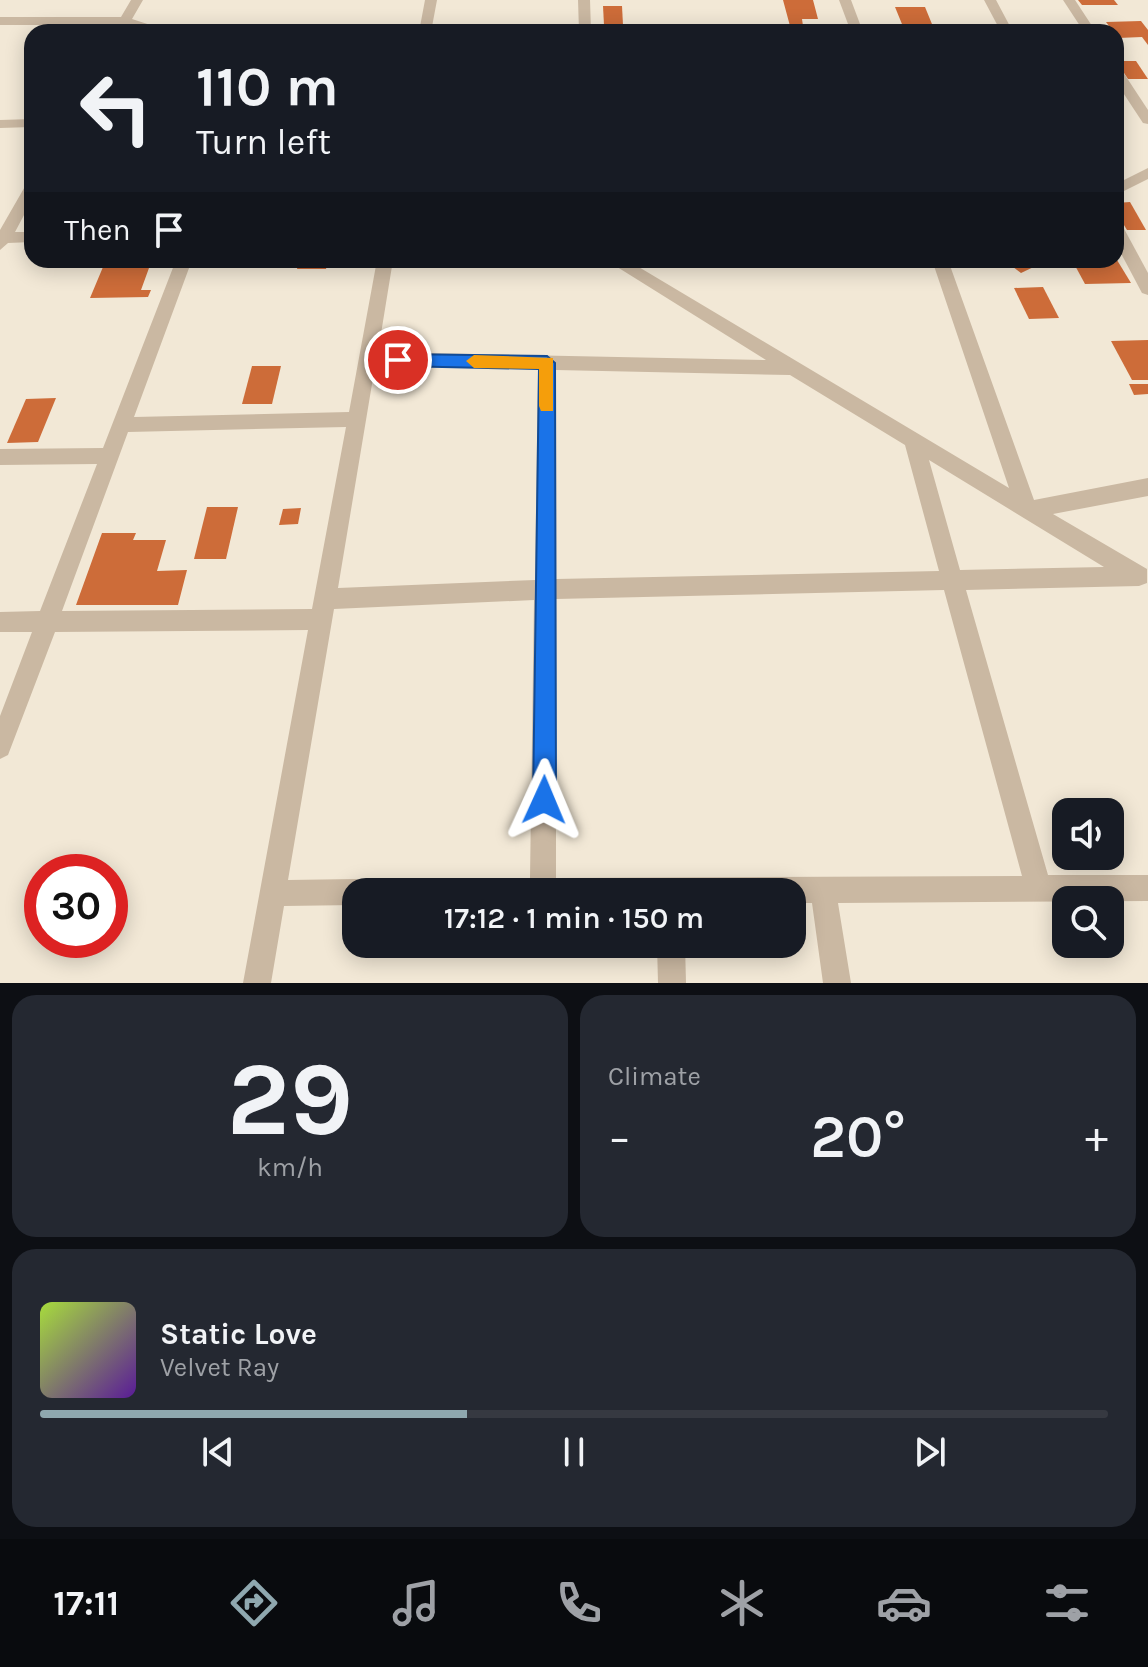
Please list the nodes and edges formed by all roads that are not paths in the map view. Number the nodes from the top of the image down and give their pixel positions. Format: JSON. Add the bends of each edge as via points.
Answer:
{"nodes":[{"id":1,"x":137,"y":0,"type":"edge"},
{"id":2,"x":431,"y":0,"type":"edge"},
{"id":3,"x":584,"y":0,"type":"edge"},
{"id":4,"x":845,"y":0,"type":"edge"},
{"id":5,"x":990,"y":0,"type":"edge"},
{"id":6,"x":1069,"y":0,"type":"edge"},
{"id":7,"x":0,"y":21,"type":"edge"},
{"id":8,"x":61,"y":24,"type":"edge"},
{"id":9,"x":124,"y":24,"type":"edge"},
{"id":10,"x":426,"y":24,"type":"edge"},
{"id":11,"x":585,"y":24,"type":"edge"},
{"id":12,"x":854,"y":24,"type":"edge"},
{"id":13,"x":1003,"y":24,"type":"edge"},
{"id":14,"x":1085,"y":24,"type":"edge"},
{"id":15,"x":1124,"y":87,"type":"edge"},
{"id":16,"x":1148,"y":120,"type":"edge"},
{"id":17,"x":24,"y":123,"type":"edge"},
{"id":18,"x":0,"y":124,"type":"edge"},
{"id":19,"x":1148,"y":173,"type":"edge"},
{"id":20,"x":1124,"y":186,"type":"edge"},
{"id":21,"x":24,"y":200,"type":"edge"},
{"id":22,"x":24,"y":238,"type":"edge"},
{"id":23,"x":1,"y":240,"type":"edge"},
{"id":24,"x":1124,"y":244,"type":"edge"},
{"id":25,"x":181,"y":268,"type":"edge"},
{"id":26,"x":384,"y":268,"type":"edge"},
{"id":27,"x":628,"y":268,"type":"edge"},
{"id":28,"x":943,"y":268,"type":"edge"},
{"id":29,"x":1148,"y":289,"type":"edge"},
{"id":30,"x":368,"y":359,"type":"junction"},
{"id":31,"x":547,"y":363,"type":"junction"},
{"id":32,"x":797,"y":368,"type":"junction"},
{"id":33,"x":357,"y":419,"type":"junction"},
{"id":34,"x":119,"y":425,"type":"junction"},
{"id":35,"x":914,"y":442,"type":"junction"},
{"id":36,"x":108,"y":456,"type":"junction"},
{"id":37,"x":0,"y":457,"type":"edge"},
{"id":38,"x":1148,"y":487,"type":"edge"},
{"id":39,"x":1027,"y":510,"type":"junction"},
{"id":40,"x":1143,"y":579,"type":"edge"},
{"id":41,"x":954,"y":580,"type":"junction"},
{"id":42,"x":547,"y":589,"type":"junction"},
{"id":43,"x":323,"y":609,"type":"junction"},
{"id":44,"x":47,"y":620,"type":"junction"},
{"id":45,"x":0,"y":622,"type":"edge"},
{"id":46,"x":0,"y":747,"type":"edge"},
{"id":47,"x":543,"y":878,"type":"edge"},
{"id":48,"x":806,"y":888,"type":"edge"},
{"id":49,"x":823,"y":888,"type":"junction"},
{"id":50,"x":1038,"y":888,"type":"junction"},
{"id":51,"x":1148,"y":888,"type":"edge"},
{"id":52,"x":342,"y":892,"type":"edge"},
{"id":53,"x":273,"y":893,"type":"junction"},
{"id":54,"x":671,"y":958,"type":"edge"},
{"id":55,"x":257,"y":983,"type":"edge"},
{"id":56,"x":672,"y":983,"type":"edge"},
{"id":57,"x":837,"y":983,"type":"edge"}],
"edges":[{"from":1,"to":9,"type":"street"},
{"from":2,"to":10,"type":"street"},
{"from":3,"to":11,"type":"street"},
{"from":4,"to":12,"type":"street"},
{"from":5,"to":13,"type":"street"},
{"from":6,"to":14,"type":"street"},
{"from":7,"to":8,"type":"street"},
{"from":15,"to":16,"type":"street"},
{"from":17,"to":18,"type":"street"},
{"from":19,"to":20,"type":"street"},
{"from":21,"to":23,"type":"street"},
{"from":22,"to":23,"type":"street"},
{"from":24,"to":29,"type":"street"},
{"from":25,"to":34,"type":"street"},
{"from":26,"to":30,"type":"street"},
{"from":27,"to":32,"type":"street"},
{"from":28,"to":39,"type":"street"},
{"from":30,"to":31,"type":"street"},
{"from":30,"to":33,"type":"street"},
{"from":31,"to":32,"type":"street"},
{"from":31,"to":42,"type":"street"},
{"from":32,"to":35,"type":"street"},
{"from":33,"to":34,"type":"street"},
{"from":33,"to":43,"type":"street"},
{"from":34,"to":36,"type":"street"},
{"from":35,"to":39,"type":"street"},
{"from":35,"to":41,"type":"street"},
{"from":36,"to":37,"type":"street"},
{"from":36,"to":44,"type":"street"},
{"from":38,"to":39,"type":"street"},
{"from":39,"to":40,"type":"street"},
{"from":40,"to":41,"type":"street"},
{"from":41,"to":42,"type":"street"},
{"from":41,"to":50,"type":"street"},
{"from":42,"to":43,"type":"street"},
{"from":42,"to":47,"type":"street"},
{"from":43,"to":44,"type":"street"},
{"from":43,"to":53,"type":"street"},
{"from":44,"to":45,"type":"street"},
{"from":44,"to":46,"type":"street"},
{"from":48,"to":49,"type":"street"},
{"from":49,"to":50,"type":"street"},
{"from":49,"to":57,"type":"street"},
{"from":50,"to":51,"type":"street"},
{"from":52,"to":53,"type":"street"},
{"from":53,"to":55,"type":"street"},
{"from":54,"to":56,"type":"street"}]}
